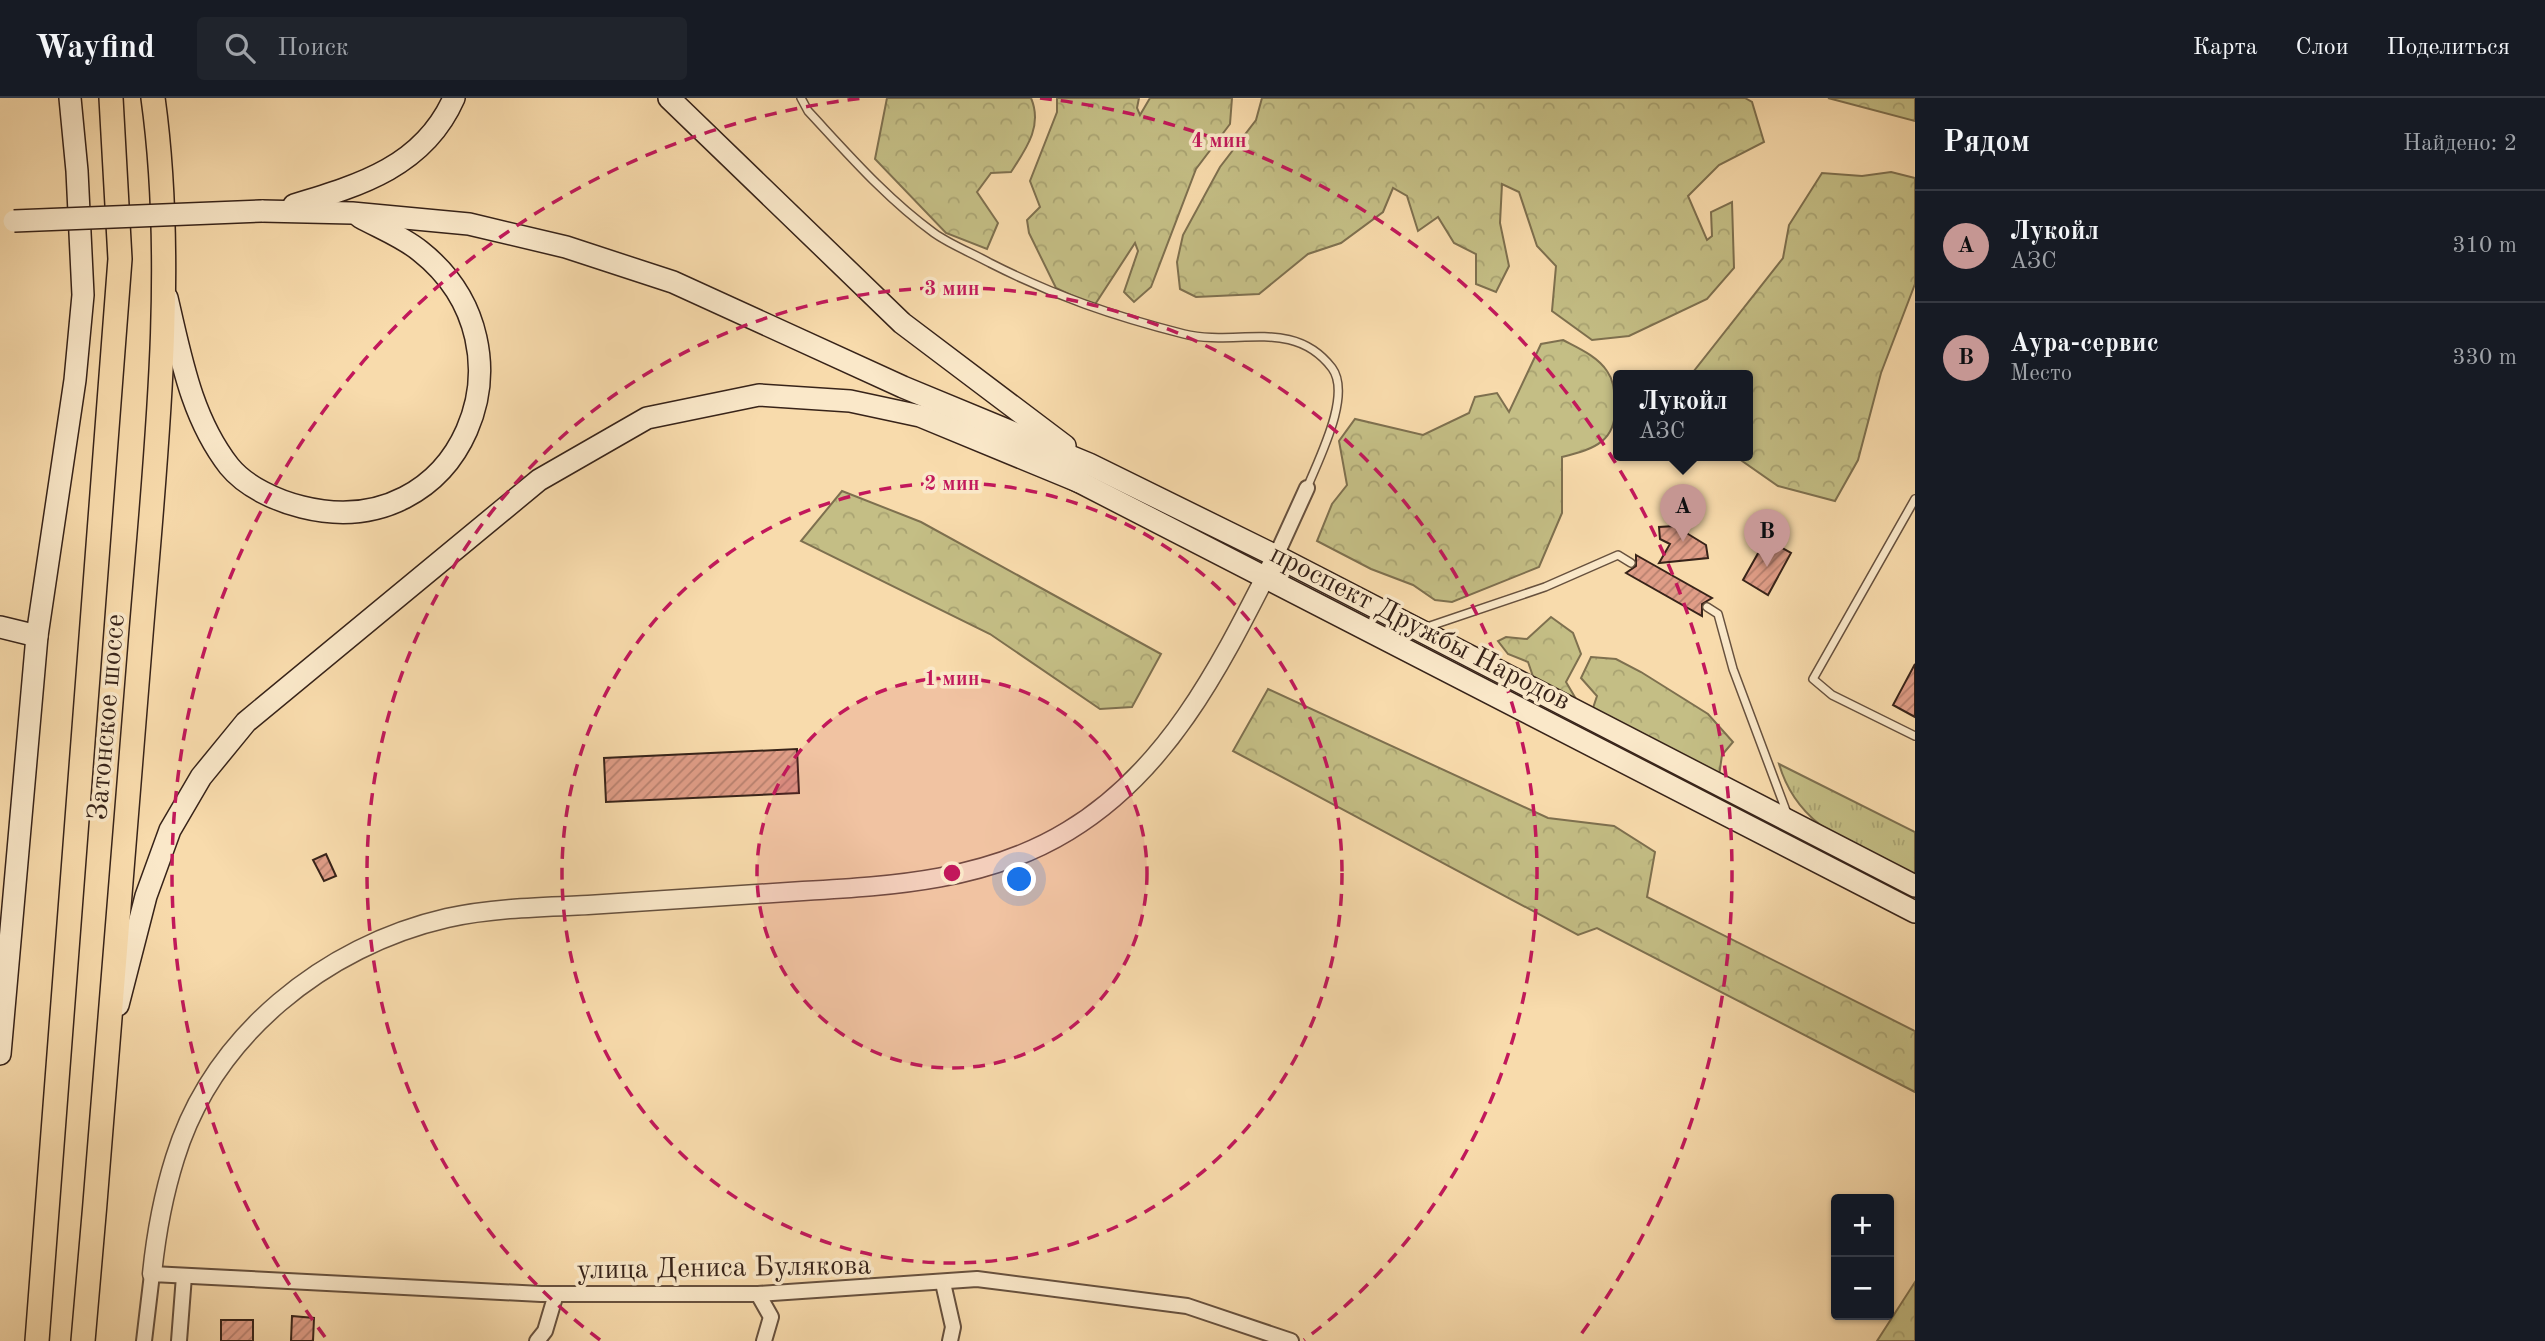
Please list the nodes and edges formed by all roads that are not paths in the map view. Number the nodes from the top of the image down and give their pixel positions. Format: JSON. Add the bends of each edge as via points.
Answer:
{"nodes":[{"id":1,"x":70,"y":98,"type":"edge"},
{"id":2,"x":111,"y":98,"type":"edge"},
{"id":3,"x":153,"y":98,"type":"edge"},
{"id":4,"x":164,"y":98,"type":"edge"},
{"id":5,"x":454,"y":98,"type":"edge"},
{"id":6,"x":669,"y":98,"type":"edge"},
{"id":7,"x":801,"y":98,"type":"edge"},
{"id":8,"x":159,"y":135,"type":"junction"},
{"id":9,"x":268,"y":211,"type":"junction"},
{"id":10,"x":352,"y":213,"type":"junction"},
{"id":11,"x":7,"y":221,"type":"edge"},
{"id":12,"x":163,"y":283,"type":"junction"},
{"id":13,"x":1085,"y":473,"type":"junction"},
{"id":14,"x":1307,"y":488,"type":"joint"},
{"id":15,"x":1915,"y":499,"type":"edge"},
{"id":16,"x":1276,"y":556,"type":"junction"},
{"id":17,"x":1631,"y":563,"type":"dead end"},
{"id":18,"x":1265,"y":576,"type":"junction"},
{"id":19,"x":1707,"y":607,"type":"dead end"},
{"id":20,"x":0,"y":627,"type":"edge"},
{"id":21,"x":1418,"y":630,"type":"junction"},
{"id":22,"x":37,"y":636,"type":"junction"},
{"id":23,"x":1915,"y":736,"type":"edge"},
{"id":24,"x":1791,"y":823,"type":"junction"},
{"id":25,"x":1915,"y":886,"type":"edge"},
{"id":26,"x":1915,"y":912,"type":"edge"},
{"id":27,"x":108,"y":1045,"type":"junction"},
{"id":28,"x":0,"y":1054,"type":"edge"},
{"id":29,"x":152,"y":1274,"type":"junction"},
{"id":30,"x":184,"y":1276,"type":"junction"},
{"id":31,"x":943,"y":1283,"type":"junction"},
{"id":32,"x":556,"y":1294,"type":"junction"},
{"id":33,"x":758,"y":1294,"type":"junction"},
{"id":34,"x":37,"y":1341,"type":"edge"},
{"id":35,"x":83,"y":1341,"type":"edge"},
{"id":36,"x":144,"y":1341,"type":"edge"},
{"id":37,"x":179,"y":1341,"type":"edge"},
{"id":38,"x":537,"y":1341,"type":"edge"},
{"id":39,"x":764,"y":1341,"type":"edge"},
{"id":40,"x":950,"y":1341,"type":"edge"},
{"id":41,"x":1291,"y":1341,"type":"edge"}],
"edges":[{"from":1,"to":22,"type":"main road","via":[[83,295]]},
{"from":2,"to":34,"type":"main road","name":"Затонское шоссе","via":[[120,259]]},
{"from":3,"to":8,"type":"main road","name":"Затонское шоссе"},
{"from":4,"to":8,"type":"main road"},
{"from":5,"to":9,"type":"main road","via":[[442,125],[407,157],[365,184]]},
{"from":6,"to":13,"type":"main road","via":[[902,323]]},
{"from":7,"to":14,"type":"lane","via":[[873,182],[935,234],[1047,292],[1110,315],[1207,340],[1273,335],[1309,345],[1334,369],[1341,395]]},
{"from":8,"to":12,"type":"main road","name":"Затонское шоссе"},
{"from":9,"to":10,"type":"main road","name":"проспект Дружбы Народов"},
{"from":9,"to":11,"type":"main road","bridge":true},
{"from":10,"to":12,"type":"main road","via":[[419,250],[445,274],[461,297],[478,356],[477,408],[452,460],[426,485],[387,505],[355,512],[319,511],[261,491],[231,469],[192,399]]},
{"from":10,"to":13,"type":"main road","name":"проспект Дружбы Народов","via":[[469,224],[620,262],[737,309]]},
{"from":12,"to":27,"type":"main road","name":"Затонское шоссе","via":[[152,493]]},
{"from":13,"to":16,"type":"main road","name":"проспект Дружбы Народов"},
{"from":13,"to":18,"type":"main road","name":"проспект Дружбы Народов"},
{"from":13,"to":27,"type":"main road","via":[[920,416],[850,401],[759,396],[648,418],[539,480],[246,722],[201,777],[170,830],[146,896]]},
{"from":14,"to":16,"type":"street"},
{"from":15,"to":23,"type":"lane","via":[[1814,679],[1832,695]]},
{"from":16,"to":18,"type":"street"},
{"from":16,"to":21,"type":"main road","name":"проспект Дружбы Народов"},
{"from":17,"to":21,"type":"lane","via":[[1618,555],[1545,587]]},
{"from":18,"to":26,"type":"main road","name":"проспект Дружбы Народов"},
{"from":18,"to":29,"type":"street","via":[[1202,692],[1154,758],[1128,788],[1100,810],[1033,849],[954,876],[877,887],[563,906],[449,918],[373,943],[302,983],[251,1029],[192,1117],[163,1204]]},
{"from":19,"to":24,"type":"lane","via":[[1718,614],[1733,669]]},
{"from":20,"to":22,"type":"main road"},
{"from":21,"to":24,"type":"main road","name":"проспект Дружбы Народов"},
{"from":22,"to":28,"type":"main road"},
{"from":24,"to":25,"type":"main road","name":"проспект Дружбы Народов"},
{"from":27,"to":35,"type":"main road","name":"Затонское шоссе"},
{"from":29,"to":30,"type":"street","name":"улица Дениса Булякова"},
{"from":29,"to":36,"type":"street"},
{"from":30,"to":32,"type":"street","name":"улица Дениса Булякова"},
{"from":30,"to":37,"type":"street"},
{"from":31,"to":33,"type":"street","name":"улица Дениса Булякова"},
{"from":31,"to":40,"type":"street","via":[[953,1326]]},
{"from":31,"to":41,"type":"street","name":"улица Дениса Булякова","via":[[977,1279],[1187,1306]]},
{"from":32,"to":33,"type":"street","name":"улица Дениса Булякова"},
{"from":32,"to":38,"type":"street","via":[[545,1331]]},
{"from":33,"to":39,"type":"street","via":[[771,1317]]}]}
